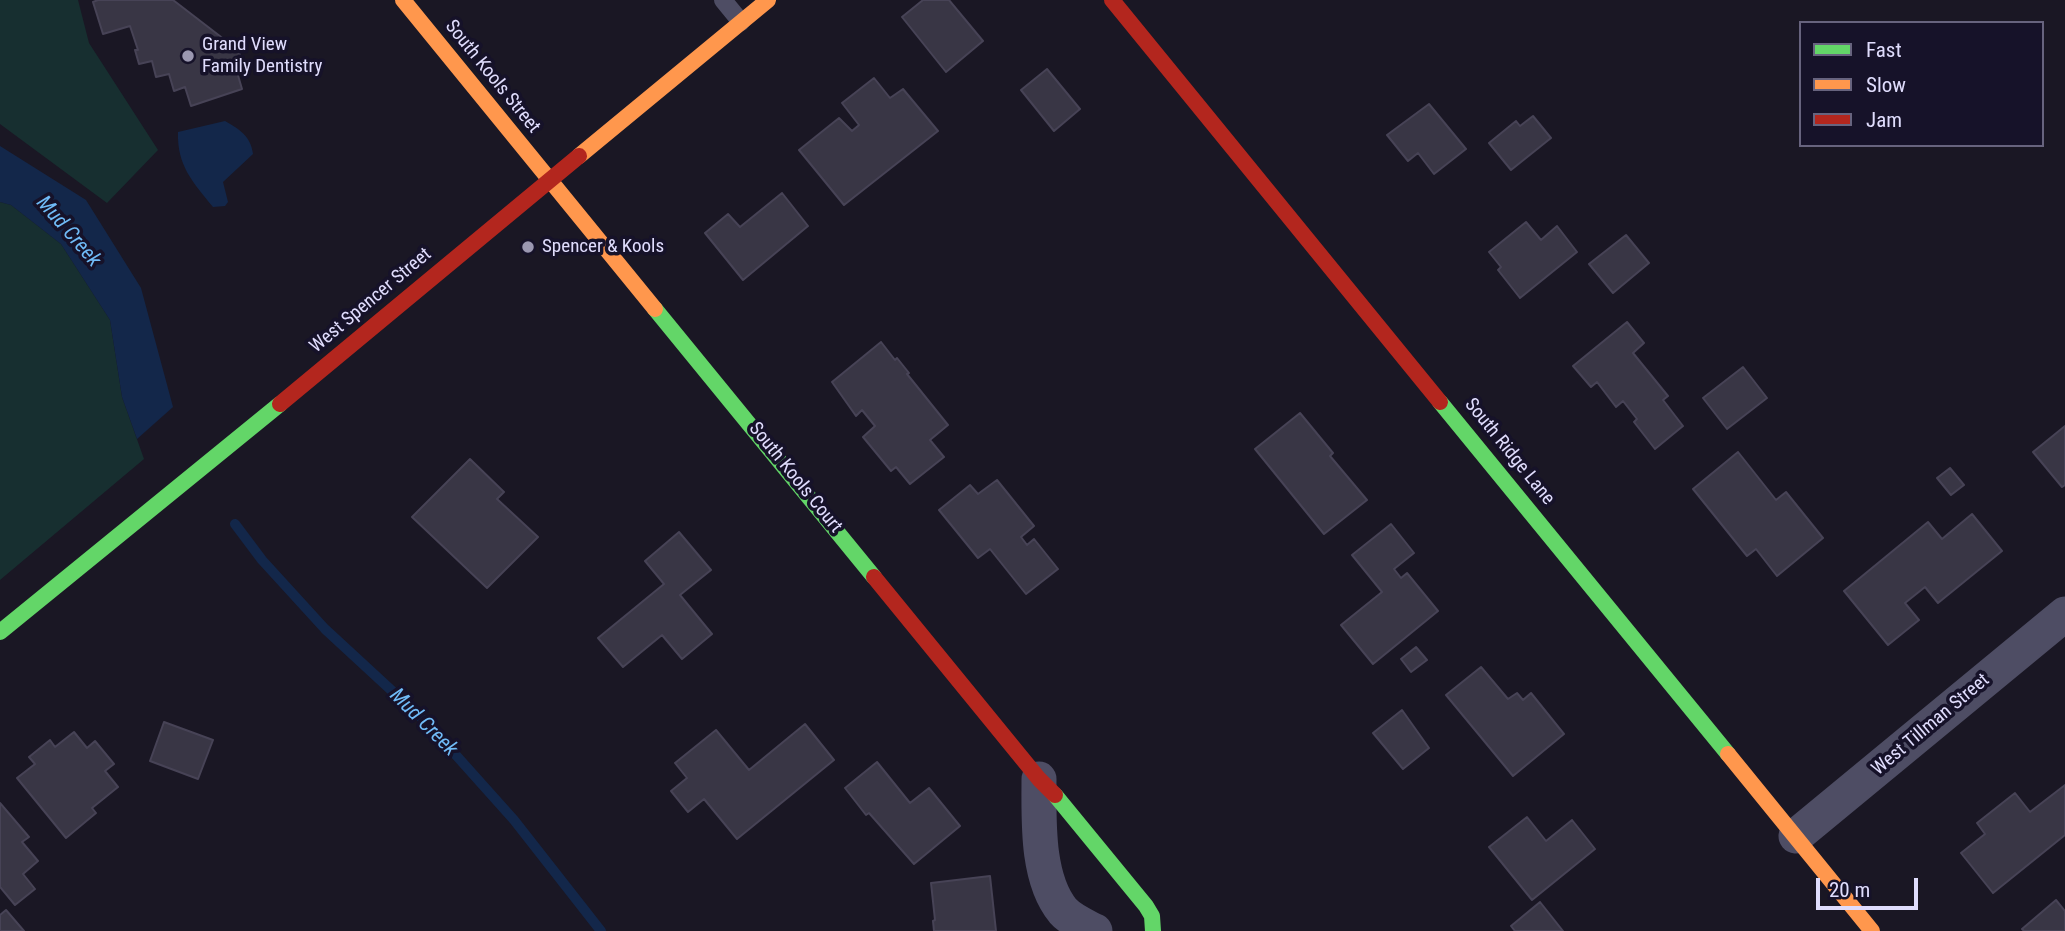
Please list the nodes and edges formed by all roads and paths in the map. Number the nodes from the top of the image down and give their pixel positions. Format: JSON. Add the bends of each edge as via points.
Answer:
{"nodes":[{"id":1,"x":403,"y":0,"type":"edge"},
{"id":2,"x":723,"y":0,"type":"edge"},
{"id":3,"x":768,"y":0,"type":"edge"},
{"id":4,"x":1112,"y":0,"type":"edge"},
{"id":5,"x":741,"y":22,"type":"junction"},
{"id":6,"x":548,"y":180,"type":"junction"},
{"id":7,"x":2065,"y":614,"type":"edge"},
{"id":8,"x":0,"y":632,"type":"edge"},
{"id":9,"x":1039,"y":779,"type":"junction"},
{"id":10,"x":1796,"y":836,"type":"junction"},
{"id":11,"x":1096,"y":931,"type":"edge"},
{"id":12,"x":1153,"y":931,"type":"edge"},
{"id":13,"x":1872,"y":931,"type":"edge"}],
"edges":[{"from":1,"to":6,"type":"street","name":"South Kools Street"},
{"from":2,"to":5,"type":"lane"},
{"from":3,"to":5,"type":"street","name":"West Spencer Street"},
{"from":4,"to":10,"type":"street","name":"South Ridge Lane"},
{"from":5,"to":6,"type":"street","name":"West Spencer Street"},
{"from":6,"to":8,"type":"street","name":"West Spencer Street"},
{"from":6,"to":9,"type":"street","name":"South Kools Court"},
{"from":7,"to":10,"type":"street","name":"West Tillman Street"},
{"from":9,"to":11,"type":"street","via":[[1040,840],[1054,896],[1064,912]]},
{"from":9,"to":12,"type":"street","name":"South Kools Court","via":[[1146,906]]},
{"from":10,"to":13,"type":"street","name":"South Ridge Lane"}]}
